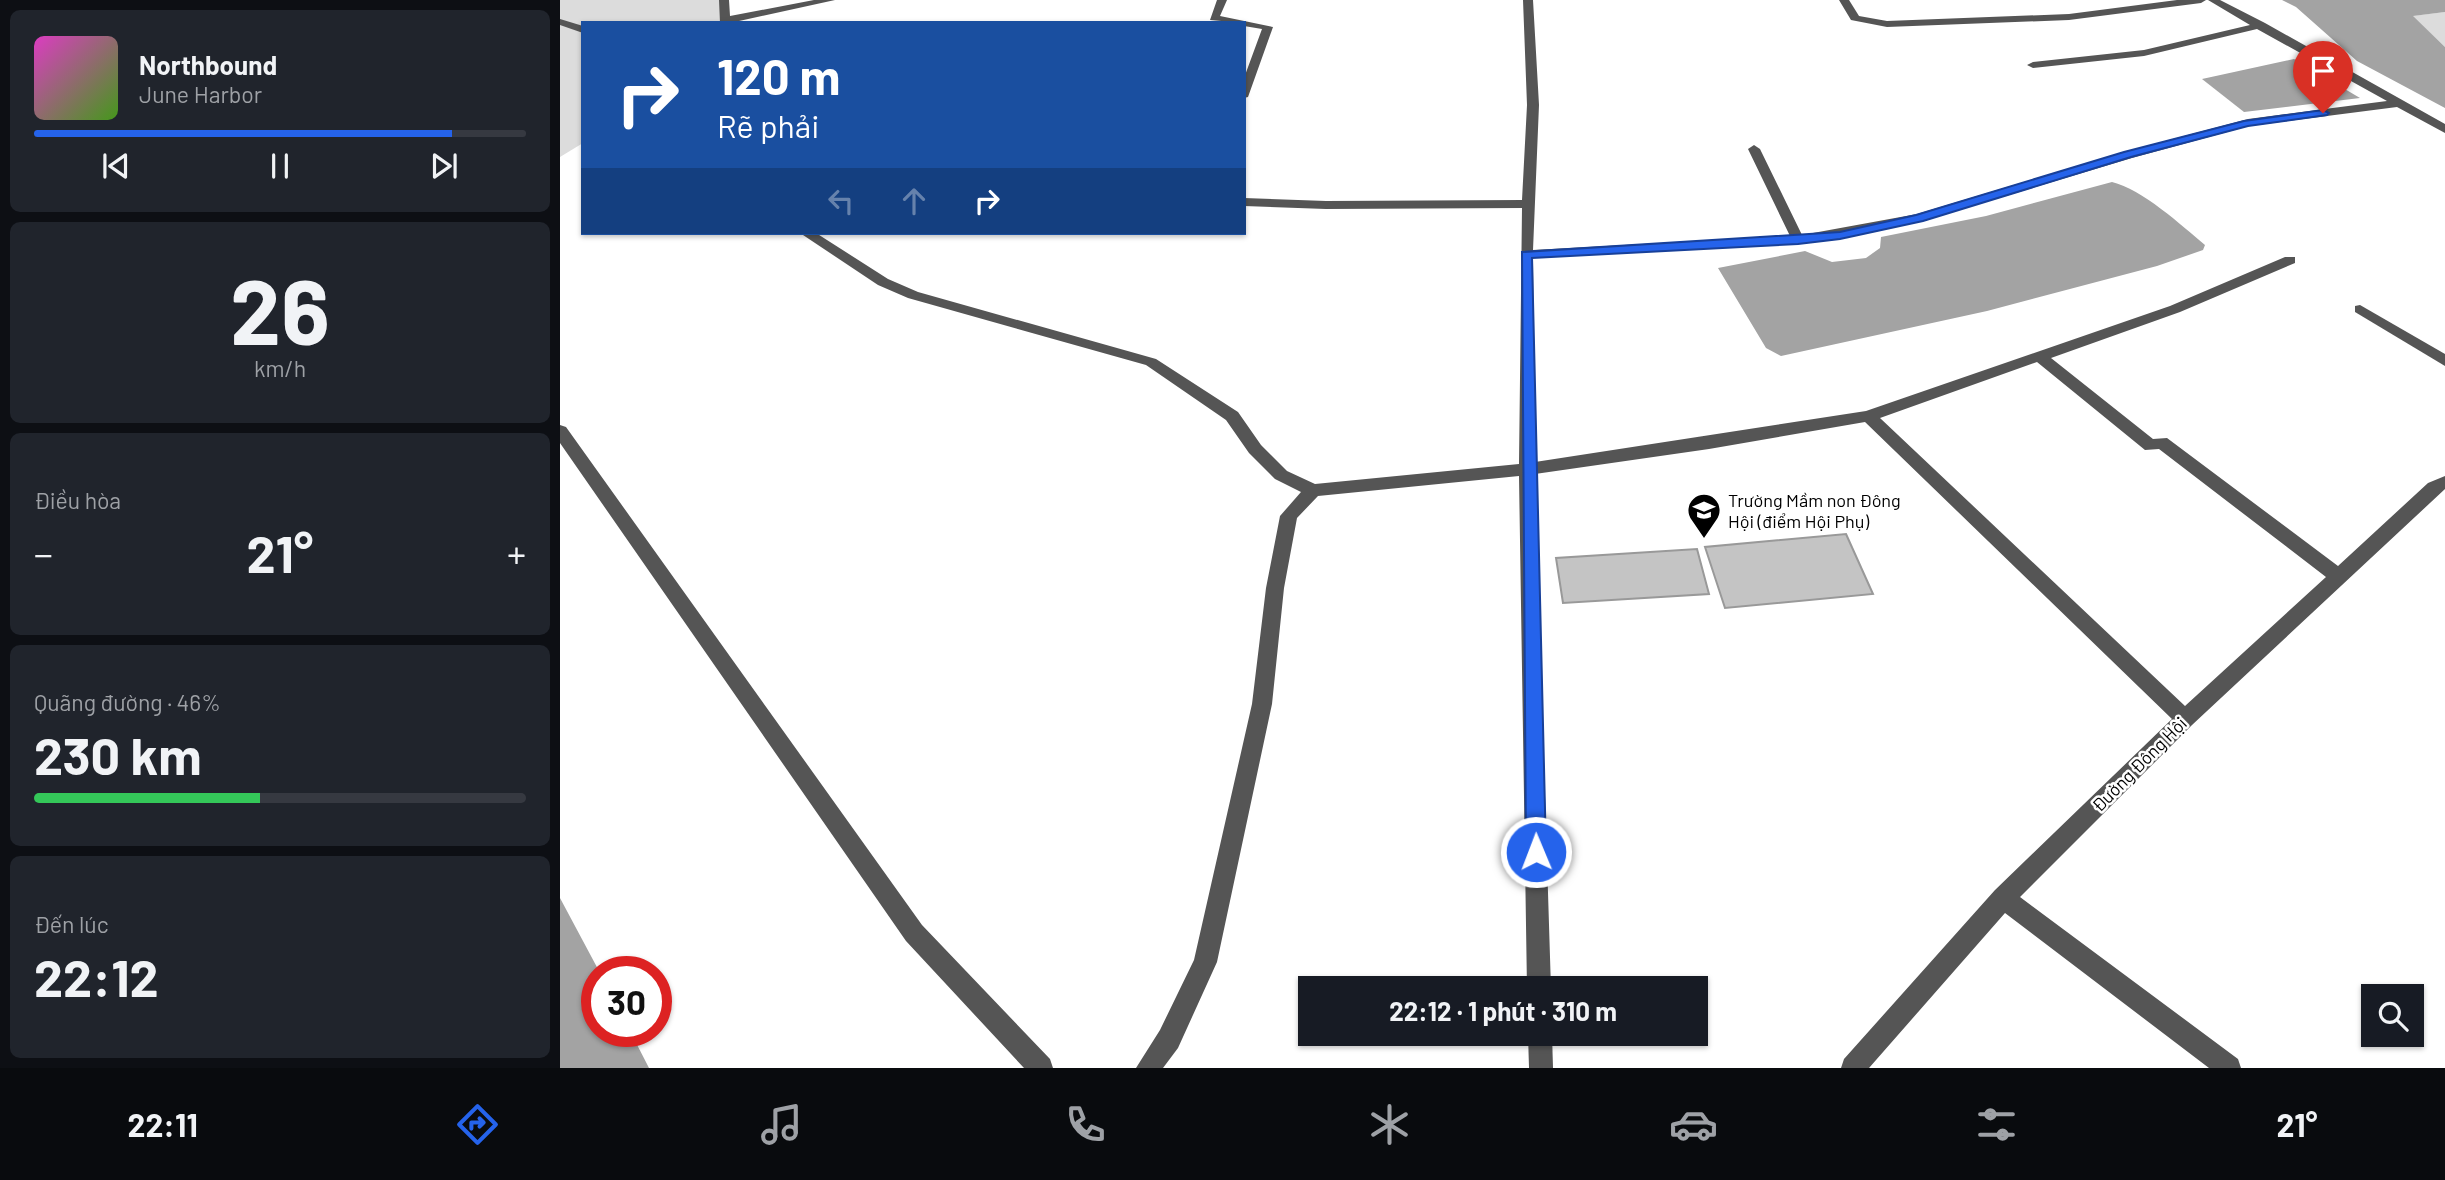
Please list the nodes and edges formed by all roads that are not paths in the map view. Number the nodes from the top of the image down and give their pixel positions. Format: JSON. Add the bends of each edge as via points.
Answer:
{"nodes":[{"id":1,"x":724,"y":0,"type":"edge"},
{"id":2,"x":830,"y":0,"type":"edge"},
{"id":3,"x":1222,"y":0,"type":"edge"},
{"id":4,"x":1528,"y":0,"type":"edge"},
{"id":5,"x":1844,"y":0,"type":"edge"},
{"id":6,"x":2201,"y":0,"type":"edge"},
{"id":7,"x":2213,"y":0,"type":"edge"},
{"id":8,"x":725,"y":21,"type":"edge"},
{"id":9,"x":730,"y":21,"type":"edge"},
{"id":10,"x":1232,"y":21,"type":"edge"},
{"id":11,"x":560,"y":22,"type":"edge"},
{"id":12,"x":1246,"y":23,"type":"edge"},
{"id":13,"x":2260,"y":25,"type":"junction"},
{"id":14,"x":581,"y":29,"type":"edge"},
{"id":15,"x":2033,"y":65,"type":"dead end"},
{"id":16,"x":1246,"y":89,"type":"edge"},
{"id":17,"x":2399,"y":103,"type":"junction"},
{"id":18,"x":2445,"y":129,"type":"edge"},
{"id":19,"x":1754,"y":149,"type":"dead end"},
{"id":20,"x":1246,"y":202,"type":"edge"},
{"id":21,"x":1529,"y":204,"type":"junction"},
{"id":22,"x":810,"y":235,"type":"edge"},
{"id":23,"x":1798,"y":240,"type":"junction"},
{"id":24,"x":1526,"y":254,"type":"junction"},
{"id":25,"x":2290,"y":260,"type":"dead end"},
{"id":26,"x":2360,"y":309,"type":"dead end"},
{"id":27,"x":2039,"y":356,"type":"junction"},
{"id":28,"x":2445,"y":361,"type":"edge"},
{"id":29,"x":1868,"y":416,"type":"junction"},
{"id":30,"x":560,"y":431,"type":"edge"},
{"id":31,"x":1527,"y":469,"type":"junction"},
{"id":32,"x":2445,"y":482,"type":"edge"},
{"id":33,"x":1313,"y":490,"type":"junction"},
{"id":34,"x":2338,"y":576,"type":"junction"},
{"id":35,"x":2185,"y":719,"type":"junction"},
{"id":36,"x":2003,"y":898,"type":"junction"},
{"id":37,"x":1539,"y":976,"type":"edge"},
{"id":38,"x":1540,"y":1046,"type":"edge"},
{"id":39,"x":1041,"y":1068,"type":"edge"},
{"id":40,"x":1148,"y":1068,"type":"edge"},
{"id":41,"x":1541,"y":1068,"type":"edge"},
{"id":42,"x":1853,"y":1068,"type":"edge"},
{"id":43,"x":2230,"y":1068,"type":"edge"}],
"edges":[{"from":1,"to":8,"type":"street"},
{"from":2,"to":9,"type":"street"},
{"from":3,"to":10,"type":"street","via":[[1214,18]]},
{"from":4,"to":21,"type":"street","via":[[1533,104]]},
{"from":5,"to":6,"type":"street","via":[[1856,18],[1887,24],[2069,18]]},
{"from":7,"to":13,"type":"street"},
{"from":11,"to":14,"type":"street"},
{"from":12,"to":16,"type":"street","via":[[1268,26]]},
{"from":13,"to":15,"type":"street","via":[[2144,53]]},
{"from":13,"to":17,"type":"street"},
{"from":17,"to":18,"type":"street"},
{"from":17,"to":23,"type":"street","via":[[2248,123],[1919,218]]},
{"from":19,"to":23,"type":"street"},
{"from":20,"to":21,"type":"street"},
{"from":21,"to":24,"type":"street"},
{"from":22,"to":33,"type":"street","via":[[883,282],[913,295],[1151,362],[1232,416],[1281,475]]},
{"from":23,"to":24,"type":"street"},
{"from":24,"to":31,"type":"street"},
{"from":25,"to":27,"type":"street","via":[[2175,309]]},
{"from":26,"to":28,"type":"street"},
{"from":27,"to":29,"type":"street"},
{"from":27,"to":34,"type":"street","via":[[2151,446],[2161,442]]},
{"from":29,"to":31,"type":"street"},
{"from":29,"to":35,"type":"street"},
{"from":30,"to":39,"type":"street","via":[[914,933]]},
{"from":31,"to":33,"type":"street"},
{"from":31,"to":37,"type":"street"},
{"from":32,"to":34,"type":"street","name":"Đường Đông Hội","via":[[2434,487]]},
{"from":33,"to":40,"type":"street","via":[[1289,516],[1275,588],[1262,704],[1205,962],[1169,1039]]},
{"from":34,"to":35,"type":"street","name":"Đường Đông Hội"},
{"from":35,"to":36,"type":"street","name":"Đường Đông Hội"},
{"from":36,"to":42,"type":"street","name":"Đường Đông Hội"},
{"from":36,"to":43,"type":"street"},
{"from":38,"to":41,"type":"street"}]}
